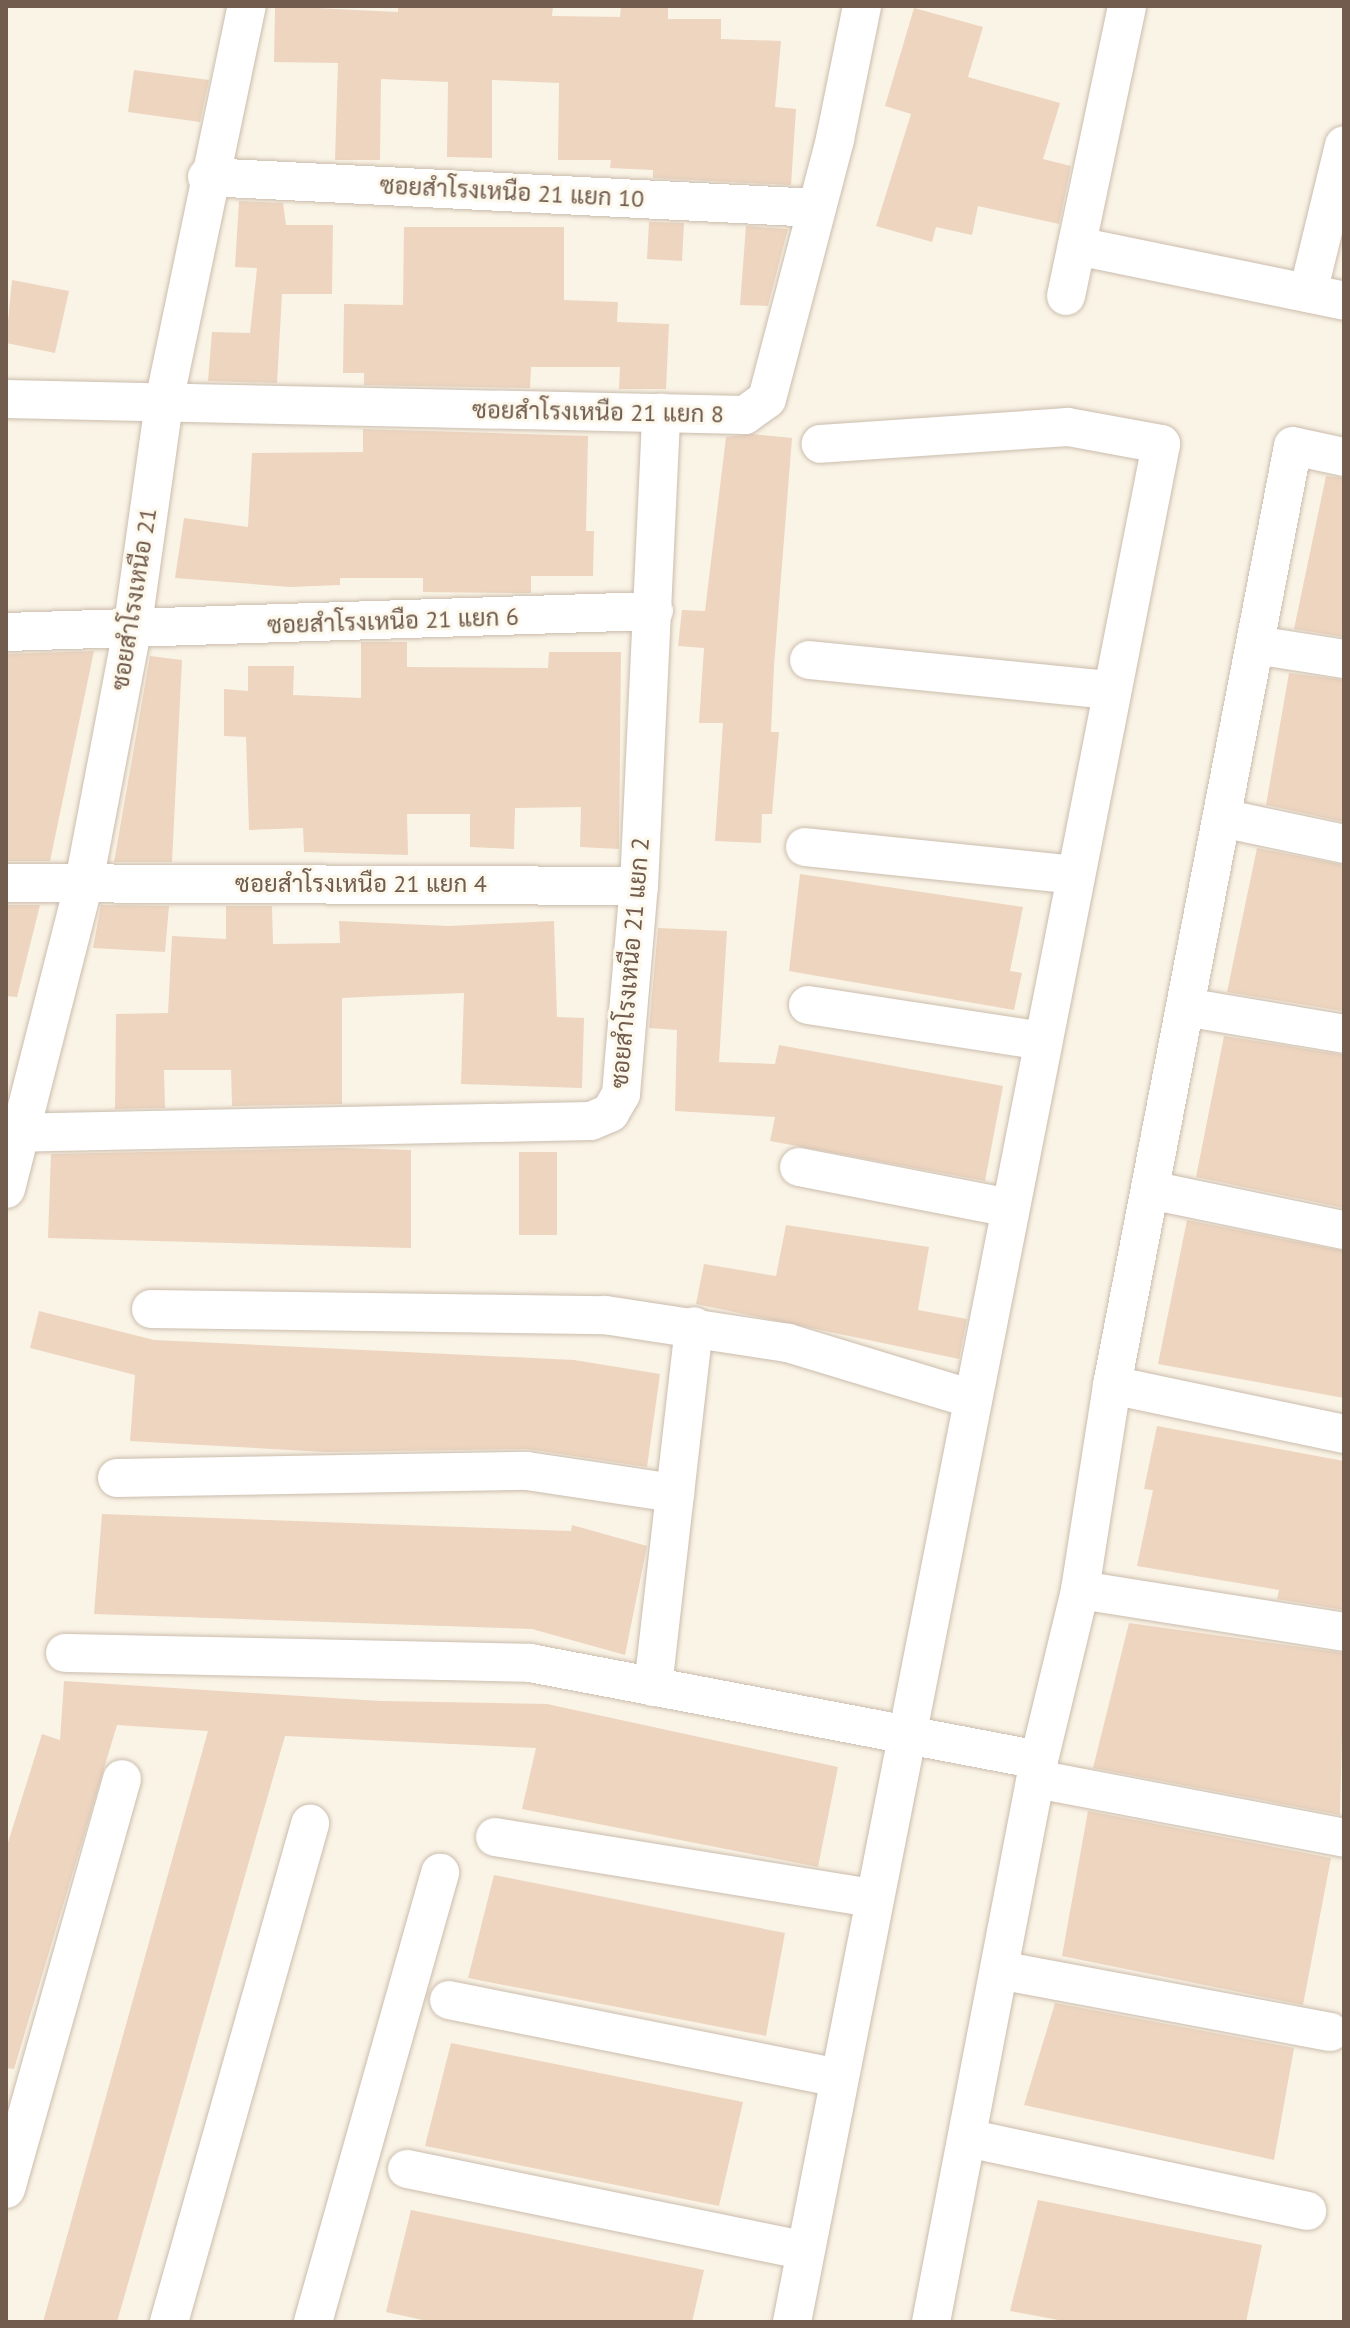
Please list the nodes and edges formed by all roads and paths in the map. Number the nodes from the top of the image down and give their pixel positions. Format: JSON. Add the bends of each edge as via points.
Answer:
{"nodes":[{"id":1,"x":247,"y":6,"type":"edge"},
{"id":2,"x":862,"y":6,"type":"edge"},
{"id":3,"x":1127,"y":6,"type":"edge"},
{"id":4,"x":1344,"y":145,"type":"edge"},
{"id":5,"x":207,"y":177,"type":"junction"},
{"id":6,"x":816,"y":208,"type":"junction"},
{"id":7,"x":1077,"y":246,"type":"junction"},
{"id":8,"x":1308,"y":293,"type":"junction"},
{"id":9,"x":1066,"y":296,"type":"dead end"},
{"id":10,"x":1344,"y":301,"type":"edge"},
{"id":11,"x":6,"y":399,"type":"edge"},
{"id":12,"x":164,"y":402,"type":"junction"},
{"id":13,"x":661,"y":413,"type":"junction"},
{"id":14,"x":821,"y":444,"type":"dead end"},
{"id":15,"x":1344,"y":457,"type":"edge"},
{"id":16,"x":654,"y":611,"type":"junction"},
{"id":17,"x":132,"y":631,"type":"junction"},
{"id":18,"x":6,"y":632,"type":"edge"},
{"id":19,"x":1255,"y":645,"type":"junction"},
{"id":20,"x":1344,"y":659,"type":"edge"},
{"id":21,"x":809,"y":660,"type":"dead end"},
{"id":22,"x":1112,"y":690,"type":"junction"},
{"id":23,"x":1222,"y":818,"type":"junction"},
{"id":24,"x":1344,"y":844,"type":"edge"},
{"id":25,"x":805,"y":847,"type":"dead end"},
{"id":26,"x":1076,"y":875,"type":"junction"},
{"id":27,"x":84,"y":882,"type":"junction"},
{"id":28,"x":6,"y":883,"type":"edge"},
{"id":29,"x":639,"y":886,"type":"junction"},
{"id":30,"x":808,"y":1005,"type":"dead end"},
{"id":31,"x":1185,"y":1007,"type":"junction"},
{"id":32,"x":1344,"y":1034,"type":"edge"},
{"id":33,"x":1043,"y":1041,"type":"junction"},
{"id":34,"x":14,"y":1133,"type":"edge"},
{"id":35,"x":799,"y":1167,"type":"dead end"},
{"id":36,"x":6,"y":1189,"type":"edge"},
{"id":37,"x":1150,"y":1190,"type":"junction"},
{"id":38,"x":1010,"y":1208,"type":"junction"},
{"id":39,"x":1344,"y":1230,"type":"edge"},
{"id":40,"x":151,"y":1309,"type":"dead end"},
{"id":41,"x":694,"y":1326,"type":"junction"},
{"id":42,"x":1112,"y":1385,"type":"junction"},
{"id":43,"x":972,"y":1399,"type":"junction"},
{"id":44,"x":1344,"y":1434,"type":"edge"},
{"id":45,"x":117,"y":1478,"type":"dead end"},
{"id":46,"x":675,"y":1493,"type":"junction"},
{"id":47,"x":1080,"y":1590,"type":"junction"},
{"id":48,"x":1344,"y":1632,"type":"edge"},
{"id":49,"x":65,"y":1653,"type":"dead end"},
{"id":50,"x":653,"y":1687,"type":"junction"},
{"id":51,"x":906,"y":1735,"type":"junction"},
{"id":52,"x":1038,"y":1770,"type":"junction"},
{"id":53,"x":122,"y":1779,"type":"dead end"},
{"id":54,"x":310,"y":1824,"type":"dead end"},
{"id":55,"x":495,"y":1837,"type":"dead end"},
{"id":56,"x":1344,"y":1838,"type":"edge"},
{"id":57,"x":440,"y":1873,"type":"dead end"},
{"id":58,"x":873,"y":1898,"type":"junction"},
{"id":59,"x":999,"y":1970,"type":"junction"},
{"id":60,"x":449,"y":2000,"type":"dead end"},
{"id":61,"x":1330,"y":2032,"type":"dead end"},
{"id":62,"x":838,"y":2078,"type":"junction"},
{"id":63,"x":967,"y":2138,"type":"junction"},
{"id":64,"x":407,"y":2169,"type":"dead end"},
{"id":65,"x":6,"y":2189,"type":"edge"},
{"id":66,"x":1307,"y":2211,"type":"dead end"},
{"id":67,"x":805,"y":2251,"type":"junction"},
{"id":68,"x":169,"y":2322,"type":"edge"},
{"id":69,"x":313,"y":2322,"type":"edge"},
{"id":70,"x":792,"y":2322,"type":"edge"},
{"id":71,"x":931,"y":2322,"type":"edge"}],
"edges":[{"from":1,"to":5,"type":"street","name":"ซอยสำโรงเหนือ 21"},
{"from":2,"to":6,"type":"street","name":"ซอยสำโรงเหนือ 21 แยก 8"},
{"from":3,"to":7,"type":"street"},
{"from":4,"to":8,"type":"street"},
{"from":5,"to":6,"type":"street","name":"ซอยสำโรงเหนือ 21 แยก 10"},
{"from":5,"to":12,"type":"street","name":"ซอยสำโรงเหนือ 21"},
{"from":6,"to":13,"type":"street","name":"ซอยสำโรงเหนือ 21 แยก 8","via":[[767,399],[745,415]]},
{"from":7,"to":8,"type":"street"},
{"from":7,"to":9,"type":"street"},
{"from":8,"to":10,"type":"street"},
{"from":11,"to":12,"type":"street","name":"ซอยสำโรงเหนือ 21 แยก 8"},
{"from":12,"to":13,"type":"street","name":"ซอยสำโรงเหนือ 21 แยก 8"},
{"from":12,"to":17,"type":"street","name":"ซอยสำโรงเหนือ 21"},
{"from":13,"to":16,"type":"street","name":"ซอยสำโรงเหนือ 21 แยก 2"},
{"from":14,"to":22,"type":"street","via":[[1068,427],[1161,444]]},
{"from":15,"to":19,"type":"street","via":[[1293,446]]},
{"from":16,"to":17,"type":"street","name":"ซอยสำโรงเหนือ 21 แยก 6"},
{"from":16,"to":29,"type":"street","name":"ซอยสำโรงเหนือ 21 แยก 2"},
{"from":17,"to":18,"type":"street","name":"ซอยสำโรงเหนือ 21 แยก 6"},
{"from":17,"to":27,"type":"street","name":"ซอยสำโรงเหนือ 21"},
{"from":19,"to":20,"type":"street"},
{"from":19,"to":23,"type":"street"},
{"from":21,"to":22,"type":"street"},
{"from":22,"to":26,"type":"street"},
{"from":23,"to":24,"type":"street"},
{"from":23,"to":31,"type":"street"},
{"from":25,"to":26,"type":"street"},
{"from":26,"to":33,"type":"street"},
{"from":27,"to":28,"type":"street","name":"ซอยสำโรงเหนือ 21 แยก 4"},
{"from":27,"to":29,"type":"street","name":"ซอยสำโรงเหนือ 21 แยก 4"},
{"from":27,"to":34,"type":"street","name":"ซอยสำโรงเหนือ 21"},
{"from":29,"to":34,"type":"street","name":"ซอยสำโรงเหนือ 21 แยก 2","via":[[621,1094],[610,1113],[591,1121]]},
{"from":30,"to":33,"type":"street"},
{"from":31,"to":32,"type":"street"},
{"from":31,"to":37,"type":"street"},
{"from":33,"to":38,"type":"street"},
{"from":34,"to":36,"type":"street","name":"ซอยสำโรงเหนือ 21"},
{"from":35,"to":38,"type":"street"},
{"from":37,"to":39,"type":"street"},
{"from":37,"to":42,"type":"street"},
{"from":38,"to":43,"type":"street"},
{"from":40,"to":41,"type":"street","via":[[605,1315]]},
{"from":41,"to":43,"type":"street","via":[[788,1343]]},
{"from":41,"to":46,"type":"street"},
{"from":42,"to":44,"type":"street"},
{"from":42,"to":47,"type":"street"},
{"from":43,"to":51,"type":"street"},
{"from":45,"to":46,"type":"street","via":[[527,1471]]},
{"from":46,"to":50,"type":"street"},
{"from":47,"to":48,"type":"street"},
{"from":47,"to":52,"type":"street"},
{"from":49,"to":50,"type":"street","via":[[530,1663]]},
{"from":50,"to":51,"type":"street"},
{"from":51,"to":52,"type":"street"},
{"from":51,"to":58,"type":"street"},
{"from":52,"to":56,"type":"street"},
{"from":52,"to":59,"type":"street"},
{"from":53,"to":65,"type":"street"},
{"from":54,"to":68,"type":"street"},
{"from":55,"to":58,"type":"street"},
{"from":57,"to":69,"type":"street"},
{"from":58,"to":62,"type":"street"},
{"from":59,"to":61,"type":"street"},
{"from":59,"to":63,"type":"street"},
{"from":60,"to":62,"type":"street"},
{"from":62,"to":67,"type":"street"},
{"from":63,"to":66,"type":"street"},
{"from":63,"to":71,"type":"street"},
{"from":64,"to":67,"type":"street"},
{"from":67,"to":70,"type":"street"}]}
